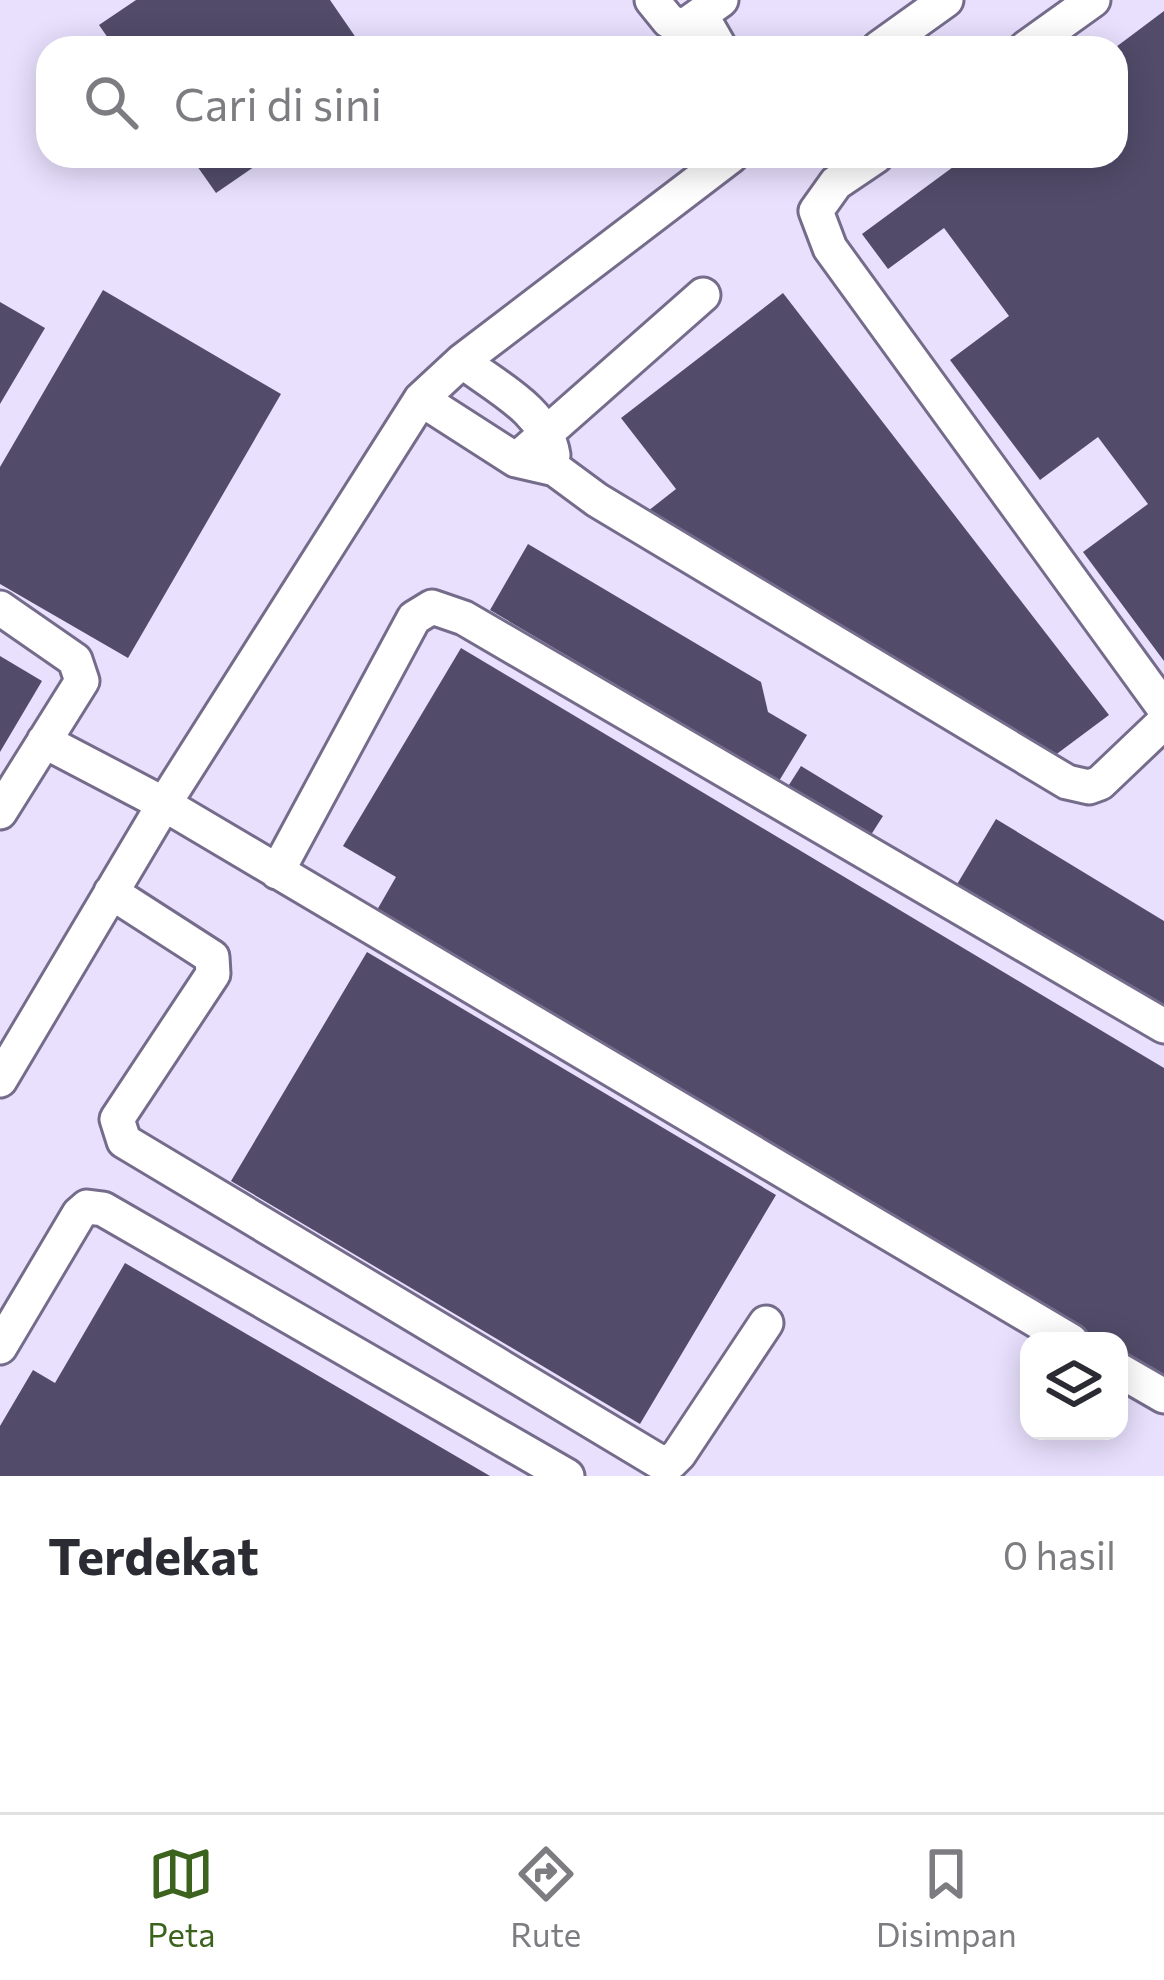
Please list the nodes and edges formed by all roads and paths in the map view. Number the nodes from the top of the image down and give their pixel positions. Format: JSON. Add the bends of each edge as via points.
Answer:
{"nodes":[{"id":1,"x":652,"y":0,"type":"edge"},
{"id":2,"x":946,"y":0,"type":"edge"},
{"id":3,"x":1091,"y":1,"type":"edge"},
{"id":4,"x":711,"y":7,"type":"edge"},
{"id":5,"x":896,"y":36,"type":"edge"},
{"id":6,"x":1043,"y":36,"type":"edge"},
{"id":7,"x":715,"y":168,"type":"edge"},
{"id":8,"x":858,"y":168,"type":"edge"},
{"id":9,"x":703,"y":295,"type":"dead end"},
{"id":10,"x":462,"y":361,"type":"junction"},
{"id":11,"x":421,"y":399,"type":"junction"},
{"id":12,"x":549,"y":433,"type":"junction"},
{"id":13,"x":517,"y":460,"type":"junction"},
{"id":14,"x":555,"y":469,"type":"junction"},
{"id":15,"x":0,"y":608,"type":"edge"},
{"id":16,"x":1164,"y":708,"type":"edge"},
{"id":17,"x":1164,"y":722,"type":"edge"},
{"id":18,"x":44,"y":741,"type":"junction"},
{"id":19,"x":164,"y":805,"type":"junction"},
{"id":20,"x":0,"y":812,"type":"edge"},
{"id":21,"x":277,"y":872,"type":"junction"},
{"id":22,"x":111,"y":892,"type":"junction"},
{"id":23,"x":1164,"y":1026,"type":"edge"},
{"id":24,"x":0,"y":1080,"type":"edge"},
{"id":25,"x":766,"y":1323,"type":"dead end"},
{"id":26,"x":1056,"y":1332,"type":"edge"},
{"id":27,"x":0,"y":1347,"type":"edge"},
{"id":28,"x":1128,"y":1375,"type":"edge"},
{"id":29,"x":1164,"y":1396,"type":"edge"},
{"id":30,"x":567,"y":1476,"type":"edge"}],
"edges":[{"from":1,"to":4,"type":"street","via":[[680,26]]},
{"from":2,"to":5,"type":"street"},
{"from":3,"to":6,"type":"street"},
{"from":7,"to":10,"type":"street"},
{"from":8,"to":16,"type":"street","via":[[816,211],[830,248]]},
{"from":9,"to":12,"type":"street"},
{"from":10,"to":11,"type":"street"},
{"from":10,"to":12,"type":"street"},
{"from":11,"to":13,"type":"street"},
{"from":11,"to":19,"type":"street"},
{"from":12,"to":13,"type":"street"},
{"from":12,"to":14,"type":"street"},
{"from":13,"to":14,"type":"street"},
{"from":14,"to":17,"type":"street","via":[[1066,782],[1100,783]]},
{"from":15,"to":18,"type":"street","via":[[78,665],[82,681]]},
{"from":18,"to":19,"type":"street"},
{"from":18,"to":20,"type":"street"},
{"from":19,"to":21,"type":"street"},
{"from":19,"to":22,"type":"street"},
{"from":21,"to":23,"type":"street","via":[[414,618],[431,607],[464,618]]},
{"from":21,"to":26,"type":"street"},
{"from":22,"to":24,"type":"street"},
{"from":22,"to":25,"type":"street","via":[[197,943],[212,957],[213,974],[117,1118],[124,1141],[658,1461],[679,1454]]},
{"from":27,"to":30,"type":"street","via":[[79,1214],[103,1210]]},
{"from":28,"to":29,"type":"street"}]}
